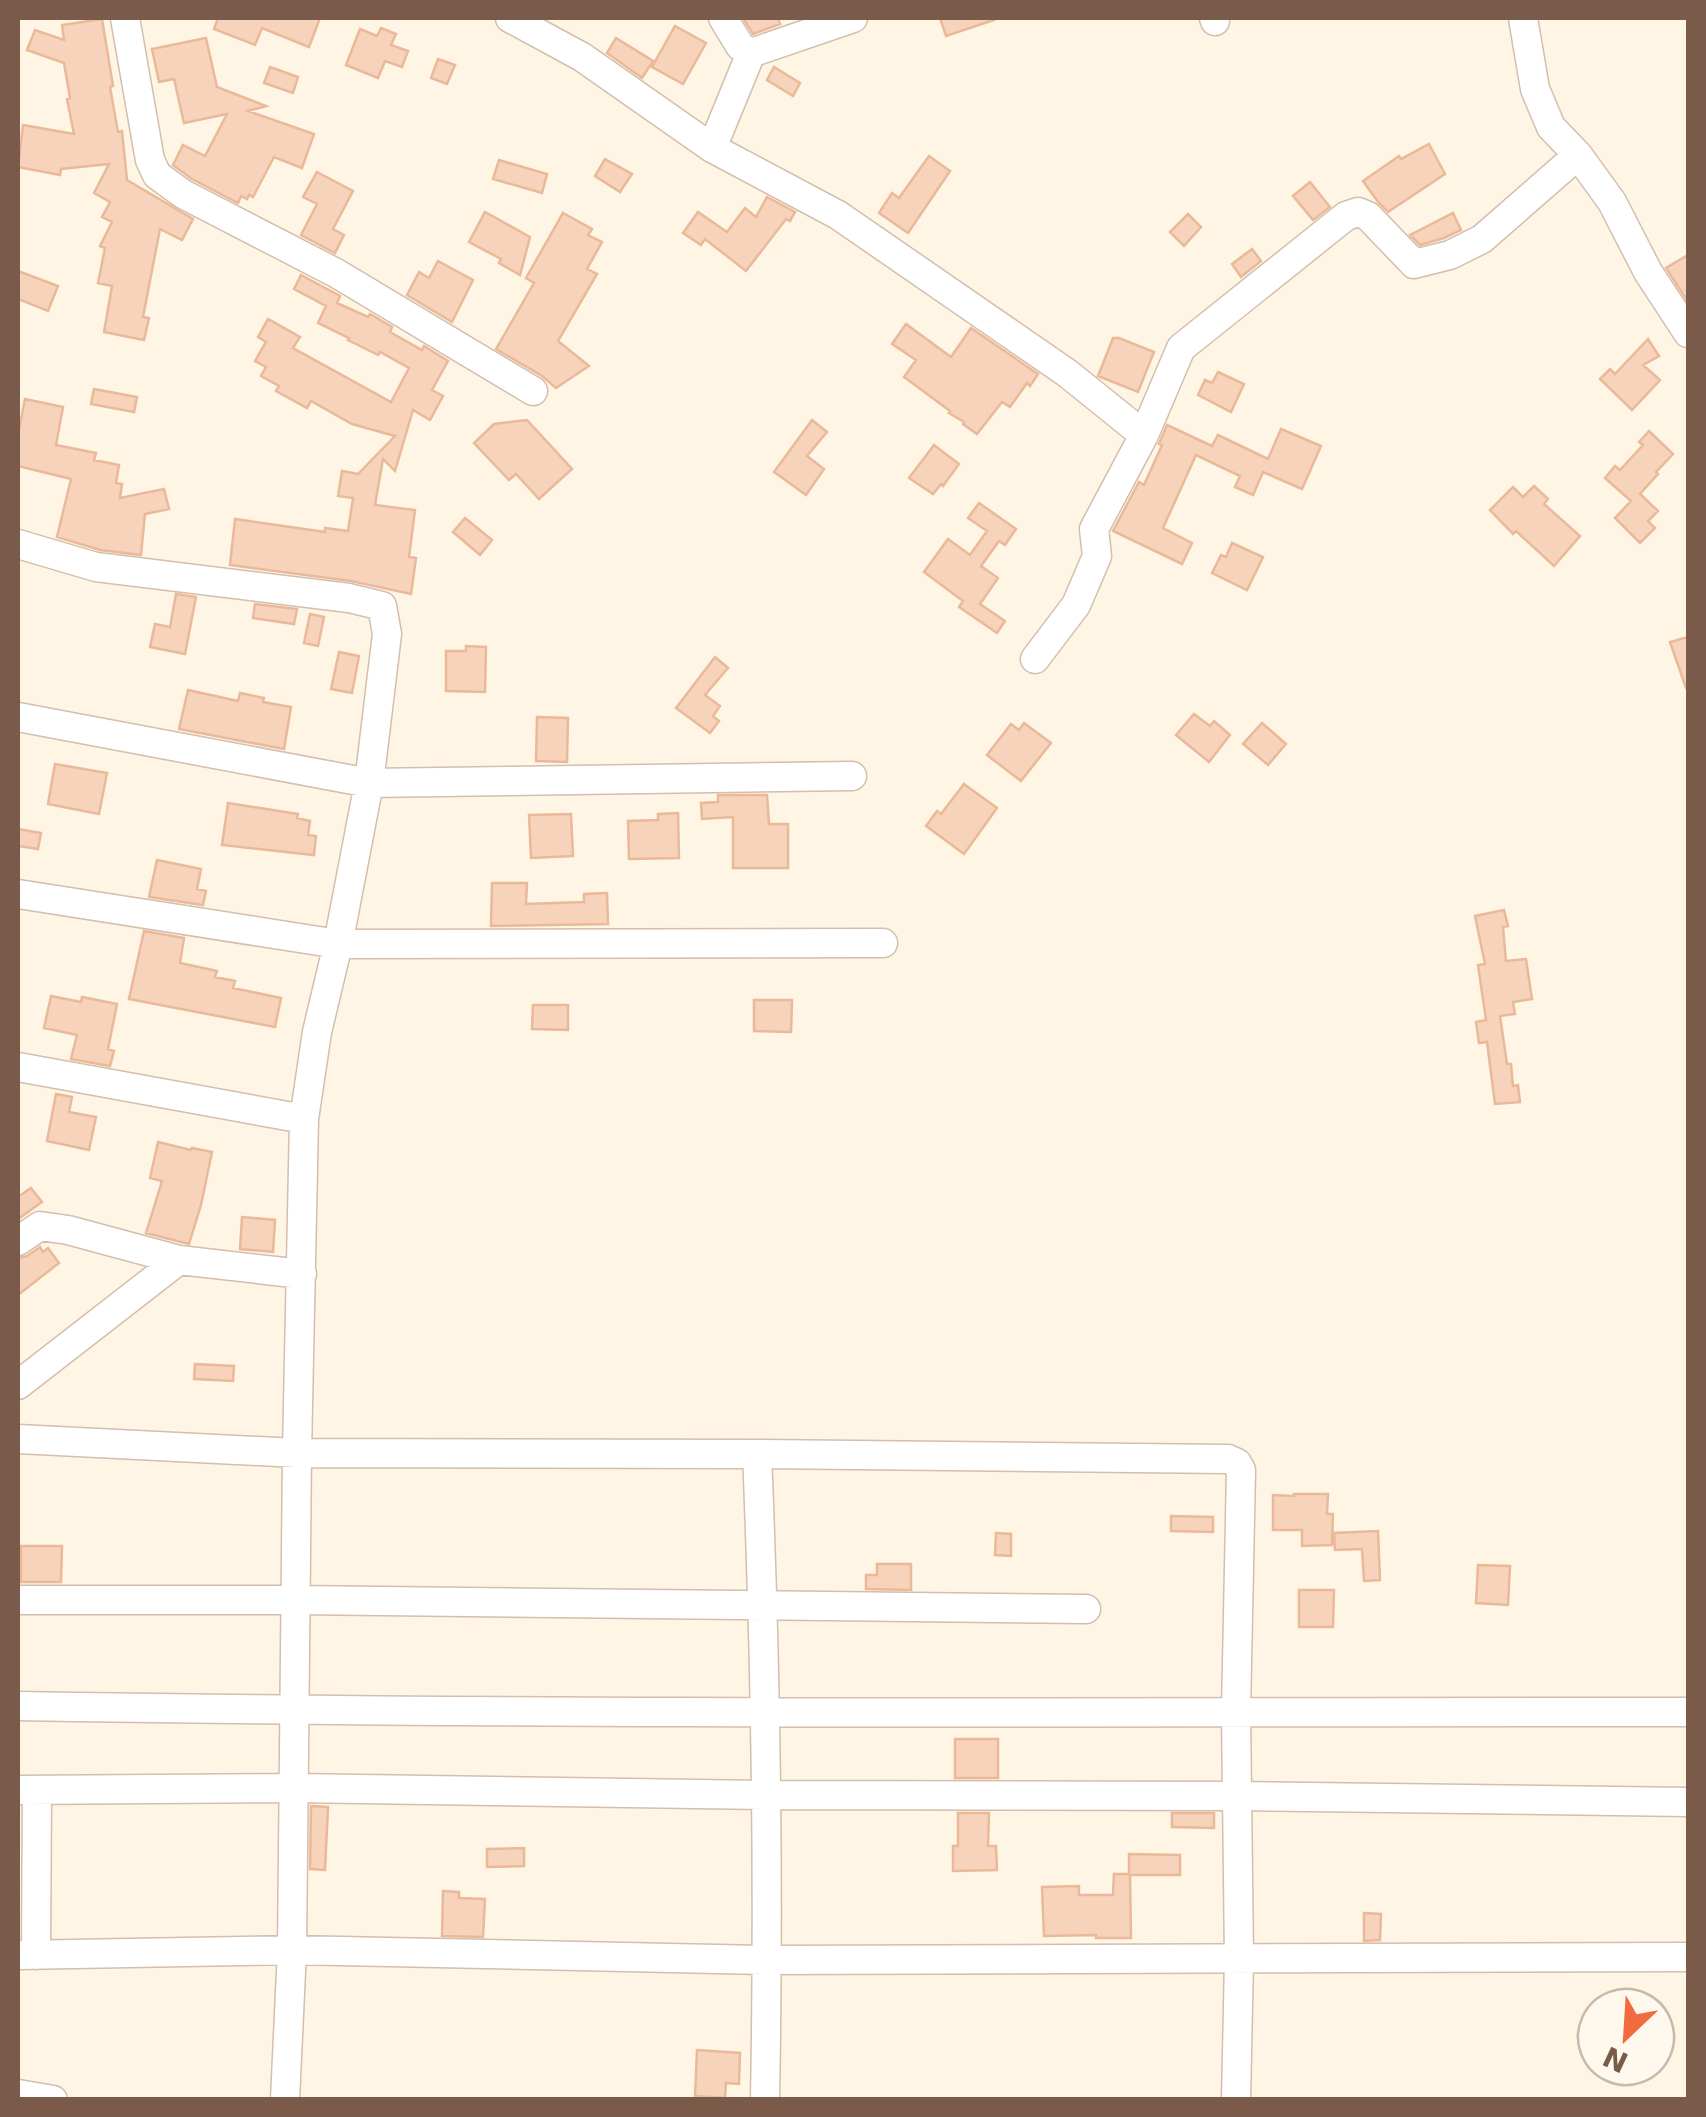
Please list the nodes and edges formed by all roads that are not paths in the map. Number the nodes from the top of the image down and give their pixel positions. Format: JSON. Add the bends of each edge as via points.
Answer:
{"nodes":[{"id":1,"x":125,"y":18,"type":"edge"},
{"id":2,"x":510,"y":18,"type":"edge"},
{"id":3,"x":723,"y":18,"type":"edge"},
{"id":4,"x":853,"y":18,"type":"edge"},
{"id":5,"x":1523,"y":18,"type":"edge"},
{"id":6,"x":750,"y":53,"type":"junction"},
{"id":7,"x":712,"y":148,"type":"junction"},
{"id":8,"x":1578,"y":155,"type":"junction"},
{"id":9,"x":1688,"y":333,"type":"edge"},
{"id":10,"x":534,"y":391,"type":"dead end"},
{"id":11,"x":1144,"y":435,"type":"junction"},
{"id":12,"x":18,"y":544,"type":"edge"},
{"id":13,"x":1035,"y":659,"type":"dead end"},
{"id":14,"x":18,"y":717,"type":"edge"},
{"id":15,"x":852,"y":776,"type":"dead end"},
{"id":16,"x":369,"y":783,"type":"junction"},
{"id":17,"x":18,"y":894,"type":"edge"},
{"id":18,"x":884,"y":943,"type":"dead end"},
{"id":19,"x":338,"y":944,"type":"junction"},
{"id":20,"x":18,"y":1067,"type":"edge"},
{"id":21,"x":304,"y":1119,"type":"junction"},
{"id":22,"x":18,"y":1240,"type":"edge"},
{"id":23,"x":179,"y":1260,"type":"junction"},
{"id":24,"x":302,"y":1274,"type":"junction"},
{"id":25,"x":18,"y":1384,"type":"edge"},
{"id":26,"x":18,"y":1439,"type":"edge"},
{"id":27,"x":297,"y":1453,"type":"junction"},
{"id":28,"x":757,"y":1454,"type":"junction"},
{"id":29,"x":18,"y":1600,"type":"edge"},
{"id":30,"x":296,"y":1600,"type":"junction"},
{"id":31,"x":763,"y":1604,"type":"junction"},
{"id":32,"x":1086,"y":1608,"type":"dead end"},
{"id":33,"x":18,"y":1706,"type":"edge"},
{"id":34,"x":295,"y":1710,"type":"junction"},
{"id":35,"x":1236,"y":1712,"type":"junction"},
{"id":36,"x":1688,"y":1712,"type":"edge"},
{"id":37,"x":765,"y":1713,"type":"junction"},
{"id":38,"x":294,"y":1788,"type":"junction"},
{"id":39,"x":27,"y":1790,"type":"edge"},
{"id":40,"x":766,"y":1795,"type":"junction"},
{"id":41,"x":1237,"y":1796,"type":"junction"},
{"id":42,"x":1688,"y":1802,"type":"edge"},
{"id":43,"x":292,"y":1950,"type":"junction"},
{"id":44,"x":27,"y":1955,"type":"edge"},
{"id":45,"x":1688,"y":1957,"type":"edge"},
{"id":46,"x":1239,"y":1958,"type":"junction"},
{"id":47,"x":768,"y":1960,"type":"junction"},
{"id":48,"x":18,"y":2094,"type":"edge"},
{"id":49,"x":52,"y":2100,"type":"edge"},
{"id":50,"x":285,"y":2100,"type":"edge"},
{"id":51,"x":765,"y":2100,"type":"edge"},
{"id":52,"x":1236,"y":2100,"type":"edge"}],
"edges":[{"from":1,"to":10,"type":"street","via":[[157,176],[336,272]]},
{"from":2,"to":7,"type":"street","via":[[582,57]]},
{"from":3,"to":6,"type":"street"},
{"from":4,"to":6,"type":"street"},
{"from":5,"to":8,"type":"street","via":[[1542,110]]},
{"from":6,"to":7,"type":"street"},
{"from":7,"to":11,"type":"street","via":[[838,215],[1067,372]]},
{"from":8,"to":9,"type":"street"},
{"from":8,"to":11,"type":"street","via":[[1482,239],[1450,255],[1414,264],[1368,216],[1346,216],[1181,348]]},
{"from":11,"to":13,"type":"street","via":[[1094,529],[1096,556],[1076,605]]},
{"from":12,"to":16,"type":"street","via":[[96,567],[382,606],[387,634]]},
{"from":14,"to":16,"type":"street"},
{"from":15,"to":16,"type":"street"},
{"from":16,"to":19,"type":"street"},
{"from":17,"to":19,"type":"street"},
{"from":18,"to":19,"type":"street"},
{"from":19,"to":21,"type":"street"},
{"from":20,"to":21,"type":"street"},
{"from":21,"to":24,"type":"street"},
{"from":22,"to":23,"type":"street","via":[[40,1226]]},
{"from":23,"to":24,"type":"street"},
{"from":23,"to":25,"type":"street"},
{"from":24,"to":27,"type":"street"},
{"from":26,"to":27,"type":"street"},
{"from":27,"to":28,"type":"street"},
{"from":27,"to":30,"type":"street"},
{"from":28,"to":31,"type":"street"},
{"from":28,"to":35,"type":"street","via":[[1237,1463]]},
{"from":29,"to":30,"type":"street"},
{"from":30,"to":31,"type":"street"},
{"from":30,"to":34,"type":"street"},
{"from":31,"to":32,"type":"street"},
{"from":31,"to":37,"type":"street"},
{"from":33,"to":34,"type":"street"},
{"from":34,"to":37,"type":"street"},
{"from":34,"to":38,"type":"street"},
{"from":35,"to":36,"type":"street"},
{"from":35,"to":37,"type":"street"},
{"from":35,"to":41,"type":"street"},
{"from":37,"to":40,"type":"street"},
{"from":38,"to":39,"type":"street"},
{"from":38,"to":40,"type":"street"},
{"from":38,"to":43,"type":"street"},
{"from":39,"to":44,"type":"street"},
{"from":40,"to":41,"type":"street"},
{"from":40,"to":47,"type":"street"},
{"from":41,"to":42,"type":"street"},
{"from":41,"to":46,"type":"street"},
{"from":43,"to":44,"type":"street"},
{"from":43,"to":47,"type":"street"},
{"from":43,"to":50,"type":"street"},
{"from":45,"to":46,"type":"street"},
{"from":46,"to":47,"type":"street"},
{"from":46,"to":52,"type":"street"},
{"from":47,"to":51,"type":"street"},
{"from":48,"to":49,"type":"street"}]}
